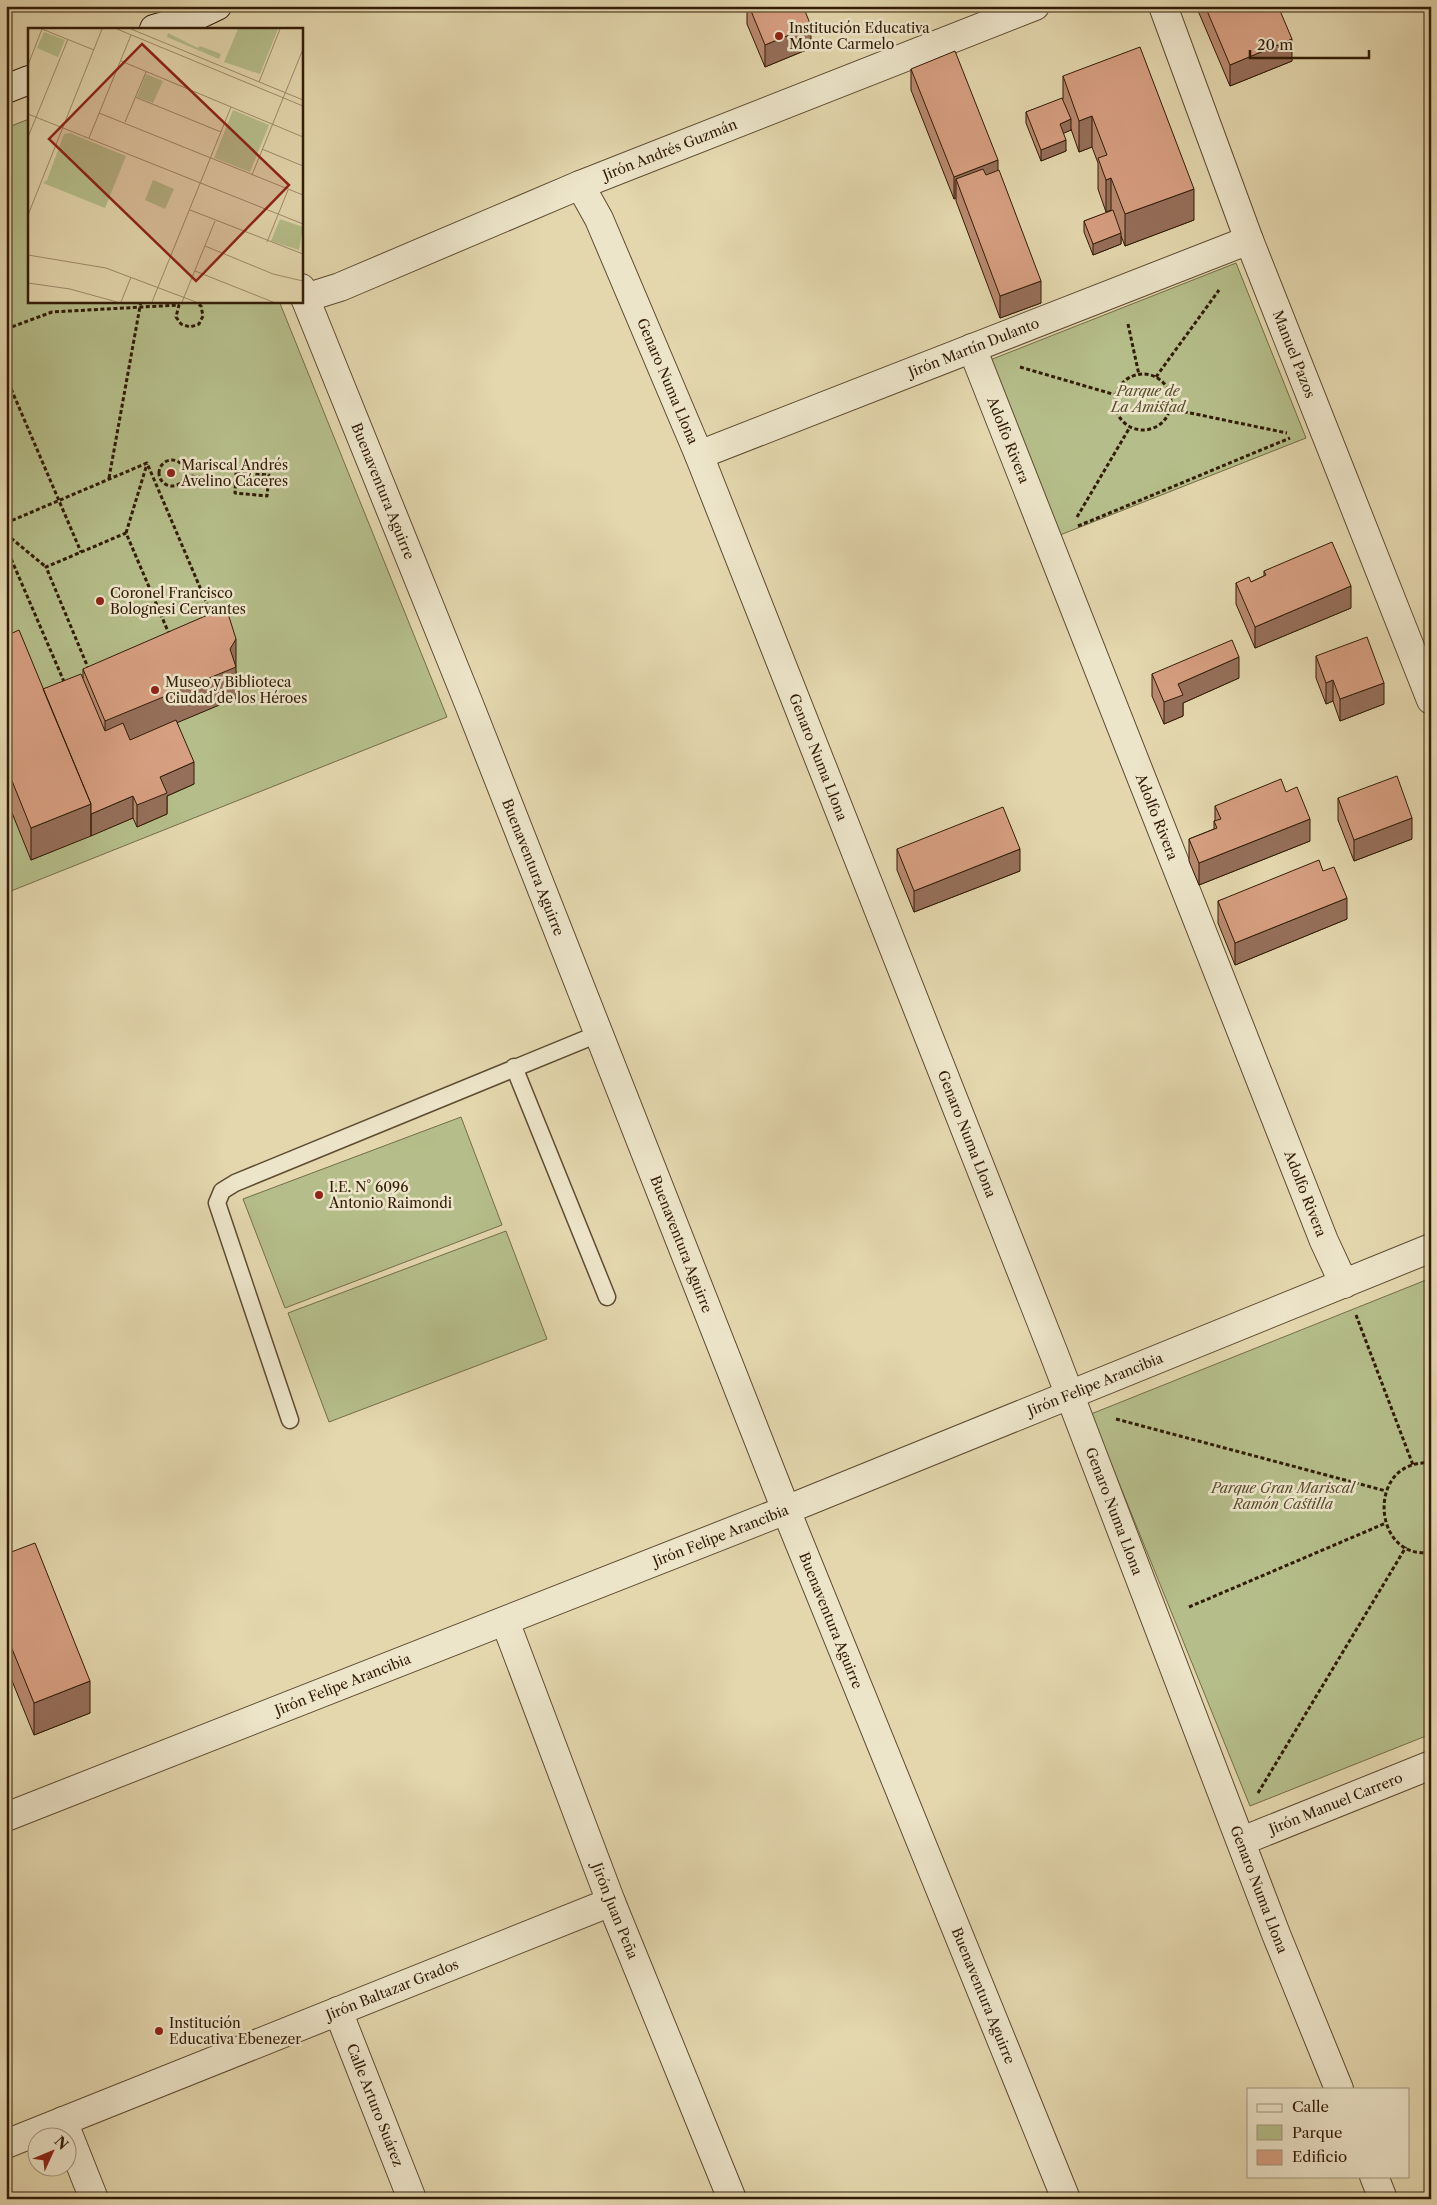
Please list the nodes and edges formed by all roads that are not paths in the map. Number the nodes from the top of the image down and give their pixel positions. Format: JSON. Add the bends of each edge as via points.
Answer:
{"nodes":[{"id":1,"x":217,"y":6,"type":"edge"},
{"id":2,"x":1035,"y":6,"type":"edge"},
{"id":3,"x":1163,"y":6,"type":"edge"},
{"id":4,"x":192,"y":18,"type":"edge"},
{"id":5,"x":157,"y":28,"type":"edge"},
{"id":6,"x":28,"y":80,"type":"edge"},
{"id":7,"x":6,"y":89,"type":"edge"},
{"id":8,"x":580,"y":185,"type":"junction"},
{"id":9,"x":1249,"y":240,"type":"junction"},
{"id":10,"x":303,"y":293,"type":"edge"},
{"id":11,"x":972,"y":348,"type":"junction"},
{"id":12,"x":699,"y":455,"type":"junction"},
{"id":13,"x":1431,"y":700,"type":"edge"},
{"id":14,"x":598,"y":1034,"type":"junction"},
{"id":15,"x":514,"y":1067,"type":"junction"},
{"id":16,"x":1431,"y":1248,"type":"edge"},
{"id":17,"x":1344,"y":1284,"type":"junction"},
{"id":18,"x":607,"y":1297,"type":"dead end"},
{"id":19,"x":1070,"y":1395,"type":"junction"},
{"id":20,"x":290,"y":1420,"type":"dead end"},
{"id":21,"x":786,"y":1510,"type":"junction"},
{"id":22,"x":504,"y":1621,"type":"junction"},
{"id":23,"x":1431,"y":1765,"type":"edge"},
{"id":24,"x":6,"y":1817,"type":"edge"},
{"id":25,"x":1242,"y":1841,"type":"junction"},
{"id":26,"x":611,"y":1902,"type":"junction"},
{"id":27,"x":338,"y":2011,"type":"junction"},
{"id":28,"x":1339,"y":2088,"type":"edge"},
{"id":29,"x":63,"y":2121,"type":"junction"},
{"id":30,"x":6,"y":2144,"type":"edge"},
{"id":31,"x":1375,"y":2178,"type":"edge"},
{"id":32,"x":94,"y":2199,"type":"edge"},
{"id":33,"x":412,"y":2199,"type":"edge"},
{"id":34,"x":732,"y":2199,"type":"edge"},
{"id":35,"x":1066,"y":2199,"type":"edge"},
{"id":36,"x":1383,"y":2199,"type":"edge"}],
"edges":[{"from":1,"to":4,"type":"street"},
{"from":2,"to":8,"type":"street","name":"Jirón Andrés Guzmán"},
{"from":3,"to":9,"type":"street","name":"Manuel Pazos"},
{"from":4,"to":5,"type":"street"},
{"from":6,"to":7,"type":"street"},
{"from":8,"to":10,"type":"street","name":"Jirón Andrés Guzmán","via":[[340,287]]},
{"from":8,"to":12,"type":"street","name":"Genaro Numa Llona","via":[[598,219]]},
{"from":9,"to":11,"type":"street","name":"Jirón Martín Dulanto"},
{"from":9,"to":13,"type":"street","name":"Manuel Pazos"},
{"from":10,"to":14,"type":"street","name":"Buenaventura Aguirre"},
{"from":11,"to":12,"type":"street","name":"Jirón Martín Dulanto"},
{"from":11,"to":17,"type":"street","name":"Adolfo Rivera","via":[[1059,534],[1324,1241]]},
{"from":12,"to":19,"type":"street","name":"Genaro Numa Llona"},
{"from":14,"to":15,"type":"lane"},
{"from":14,"to":21,"type":"street","name":"Buenaventura Aguirre"},
{"from":15,"to":18,"type":"lane"},
{"from":15,"to":20,"type":"lane","via":[[222,1190],[217,1203]]},
{"from":16,"to":17,"type":"street","name":"Jirón Felipe Arancibia"},
{"from":17,"to":19,"type":"street","name":"Jirón Felipe Arancibia"},
{"from":19,"to":21,"type":"street","name":"Jirón Felipe Arancibia"},
{"from":19,"to":25,"type":"street","name":"Genaro Numa Llona"},
{"from":21,"to":22,"type":"street","name":"Jirón Felipe Arancibia"},
{"from":21,"to":35,"type":"street","name":"Buenaventura Aguirre"},
{"from":22,"to":24,"type":"street","name":"Jirón Felipe Arancibia"},
{"from":22,"to":26,"type":"street","name":"Jirón Juan Peña"},
{"from":23,"to":25,"type":"street","name":"Jirón Manuel Carrero"},
{"from":25,"to":28,"type":"street","name":"Genaro Numa Llona"},
{"from":26,"to":27,"type":"street","name":"Jirón Baltazar Grados"},
{"from":26,"to":34,"type":"street","name":"Jirón Juan Peña"},
{"from":27,"to":29,"type":"street","name":"Jirón Baltazar Grados"},
{"from":27,"to":33,"type":"street","name":"Calle Arturo Suárez"},
{"from":29,"to":30,"type":"street","name":"Jirón Baltazar Grados"},
{"from":29,"to":32,"type":"street"},
{"from":31,"to":36,"type":"street"}]}
